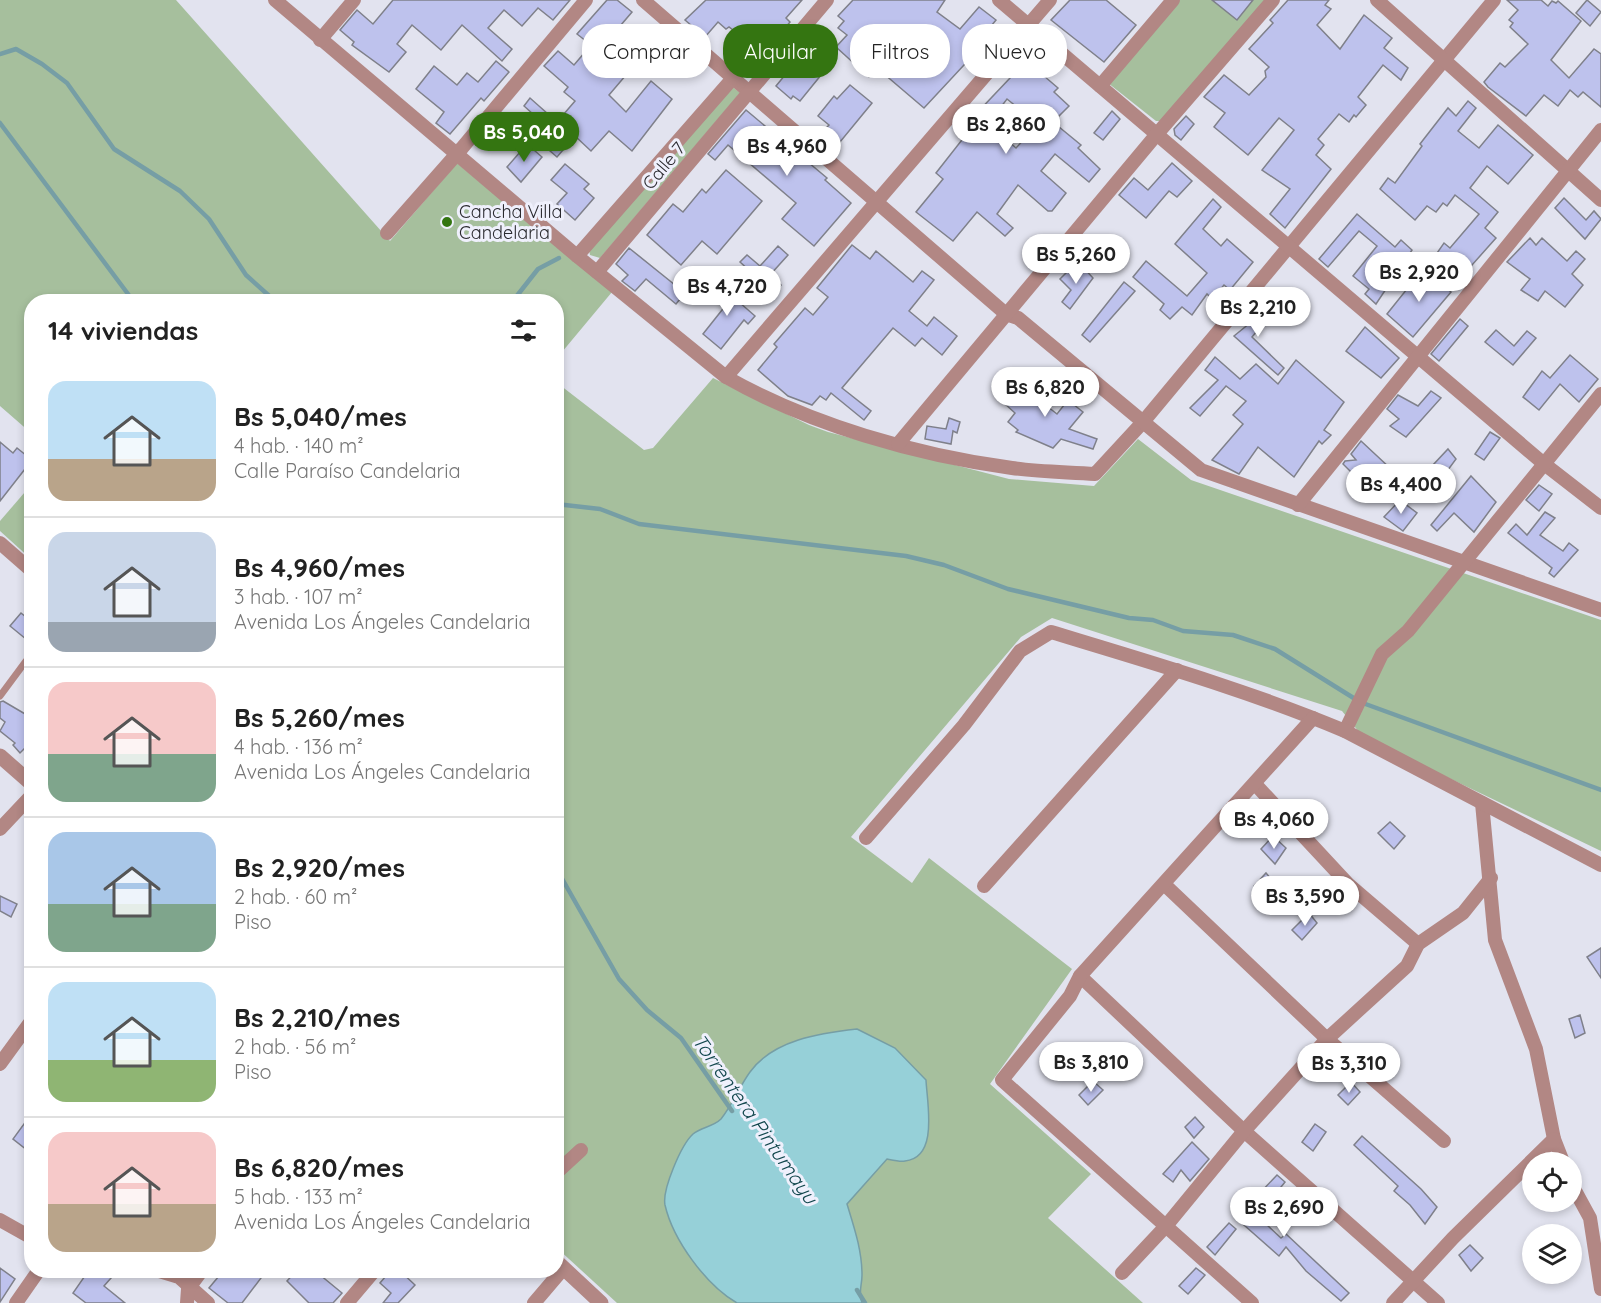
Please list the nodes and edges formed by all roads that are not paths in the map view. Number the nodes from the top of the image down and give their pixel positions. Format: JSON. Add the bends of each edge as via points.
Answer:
{"nodes":[{"id":1,"x":275,"y":0,"type":"edge"},
{"id":2,"x":354,"y":0,"type":"edge"},
{"id":3,"x":586,"y":0,"type":"edge"},
{"id":4,"x":642,"y":0,"type":"edge"},
{"id":5,"x":828,"y":0,"type":"edge"},
{"id":6,"x":999,"y":0,"type":"edge"},
{"id":7,"x":1050,"y":0,"type":"edge"},
{"id":8,"x":1173,"y":0,"type":"edge"},
{"id":9,"x":1273,"y":0,"type":"edge"},
{"id":10,"x":1377,"y":0,"type":"edge"},
{"id":11,"x":1494,"y":0,"type":"edge"},
{"id":12,"x":1027,"y":24,"type":"edge"},
{"id":13,"x":1029,"y":24,"type":"edge"},
{"id":14,"x":320,"y":40,"type":"junction"},
{"id":15,"x":1067,"y":58,"type":"edge"},
{"id":16,"x":1443,"y":60,"type":"junction"},
{"id":17,"x":723,"y":69,"type":"edge"},
{"id":18,"x":733,"y":78,"type":"joint"},
{"id":19,"x":982,"y":78,"type":"edge"},
{"id":20,"x":1100,"y":86,"type":"junction"},
{"id":21,"x":750,"y":92,"type":"junction"},
{"id":22,"x":1601,"y":130,"type":"edge"},
{"id":23,"x":1157,"y":134,"type":"junction"},
{"id":24,"x":457,"y":154,"type":"junction"},
{"id":25,"x":1567,"y":170,"type":"junction"},
{"id":26,"x":1601,"y":200,"type":"edge"},
{"id":27,"x":876,"y":202,"type":"junction"},
{"id":28,"x":387,"y":233,"type":"dead end"},
{"id":29,"x":1288,"y":246,"type":"junction"},
{"id":30,"x":577,"y":255,"type":"junction"},
{"id":31,"x":597,"y":272,"type":"junction"},
{"id":32,"x":1006,"y":314,"type":"junction"},
{"id":33,"x":1418,"y":356,"type":"junction"},
{"id":34,"x":726,"y":377,"type":"junction"},
{"id":35,"x":1601,"y":394,"type":"edge"},
{"id":36,"x":1143,"y":422,"type":"junction"},
{"id":37,"x":898,"y":444,"type":"junction"},
{"id":38,"x":1543,"y":463,"type":"junction"},
{"id":39,"x":1298,"y":505,"type":"junction"},
{"id":40,"x":1601,"y":508,"type":"edge"},
{"id":41,"x":0,"y":543,"type":"edge"},
{"id":42,"x":1464,"y":561,"type":"junction"},
{"id":43,"x":24,"y":564,"type":"edge"},
{"id":44,"x":1601,"y":610,"type":"edge"},
{"id":45,"x":24,"y":664,"type":"edge"},
{"id":46,"x":1177,"y":670,"type":"junction"},
{"id":47,"x":0,"y":696,"type":"edge"},
{"id":48,"x":1313,"y":718,"type":"junction"},
{"id":49,"x":1345,"y":731,"type":"junction"},
{"id":50,"x":0,"y":756,"type":"edge"},
{"id":51,"x":24,"y":777,"type":"edge"},
{"id":52,"x":1255,"y":784,"type":"junction"},
{"id":53,"x":1482,"y":803,"type":"junction"},
{"id":54,"x":24,"y":804,"type":"edge"},
{"id":55,"x":0,"y":829,"type":"edge"},
{"id":56,"x":866,"y":838,"type":"dead end"},
{"id":57,"x":1601,"y":865,"type":"edge"},
{"id":58,"x":1491,"y":878,"type":"junction"},
{"id":59,"x":1165,"y":885,"type":"junction"},
{"id":60,"x":984,"y":886,"type":"dead end"},
{"id":61,"x":1418,"y":944,"type":"junction"},
{"id":62,"x":1080,"y":976,"type":"junction"},
{"id":63,"x":24,"y":1031,"type":"edge"},
{"id":64,"x":1327,"y":1039,"type":"junction"},
{"id":65,"x":0,"y":1064,"type":"edge"},
{"id":66,"x":1244,"y":1131,"type":"junction"},
{"id":67,"x":1554,"y":1139,"type":"junction"},
{"id":68,"x":1444,"y":1141,"type":"dead end"},
{"id":69,"x":581,"y":1150,"type":"dead end"},
{"id":70,"x":1559,"y":1152,"type":"edge"},
{"id":71,"x":564,"y":1166,"type":"edge"},
{"id":72,"x":1582,"y":1203,"type":"edge"},
{"id":73,"x":0,"y":1220,"type":"edge"},
{"id":74,"x":1166,"y":1226,"type":"junction"},
{"id":75,"x":24,"y":1234,"type":"edge"},
{"id":76,"x":564,"y":1269,"type":"edge"},
{"id":77,"x":1122,"y":1273,"type":"dead end"},
{"id":78,"x":33,"y":1278,"type":"edge"},
{"id":79,"x":179,"y":1278,"type":"edge"},
{"id":80,"x":196,"y":1278,"type":"edge"},
{"id":81,"x":368,"y":1278,"type":"edge"},
{"id":82,"x":551,"y":1278,"type":"edge"},
{"id":83,"x":1412,"y":1282,"type":"junction"},
{"id":84,"x":188,"y":1289,"type":"junction"},
{"id":85,"x":1601,"y":1289,"type":"edge"},
{"id":86,"x":16,"y":1303,"type":"edge"},
{"id":87,"x":187,"y":1303,"type":"edge"},
{"id":88,"x":208,"y":1303,"type":"edge"},
{"id":89,"x":347,"y":1303,"type":"edge"},
{"id":90,"x":534,"y":1303,"type":"edge"},
{"id":91,"x":602,"y":1303,"type":"edge"},
{"id":92,"x":1252,"y":1303,"type":"edge"},
{"id":93,"x":1393,"y":1303,"type":"edge"},
{"id":94,"x":1438,"y":1303,"type":"edge"}],
"edges":[{"from":1,"to":14,"type":"street"},
{"from":2,"to":14,"type":"street"},
{"from":3,"to":24,"type":"street"},
{"from":4,"to":17,"type":"street"},
{"from":5,"to":21,"type":"street","name":"Calle 7"},
{"from":6,"to":12,"type":"street"},
{"from":7,"to":13,"type":"street"},
{"from":8,"to":20,"type":"street"},
{"from":9,"to":23,"type":"street"},
{"from":10,"to":16,"type":"street"},
{"from":11,"to":16,"type":"street"},
{"from":14,"to":24,"type":"street"},
{"from":15,"to":20,"type":"street"},
{"from":16,"to":25,"type":"street"},
{"from":16,"to":29,"type":"street"},
{"from":18,"to":21,"type":"street"},
{"from":18,"to":30,"type":"street","name":"Calle 7"},
{"from":19,"to":27,"type":"street"},
{"from":20,"to":23,"type":"street"},
{"from":21,"to":27,"type":"street"},
{"from":21,"to":31,"type":"street","name":"Calle 7"},
{"from":22,"to":25,"type":"street"},
{"from":23,"to":29,"type":"street"},
{"from":23,"to":32,"type":"street"},
{"from":24,"to":28,"type":"street"},
{"from":24,"to":30,"type":"street"},
{"from":25,"to":26,"type":"street"},
{"from":25,"to":33,"type":"street"},
{"from":27,"to":32,"type":"street"},
{"from":27,"to":34,"type":"street"},
{"from":29,"to":33,"type":"street"},
{"from":29,"to":36,"type":"street"},
{"from":30,"to":31,"type":"street"},
{"from":31,"to":34,"type":"street"},
{"from":32,"to":36,"type":"street","via":[[1018,318]]},
{"from":32,"to":37,"type":"street"},
{"from":33,"to":38,"type":"street"},
{"from":33,"to":39,"type":"street"},
{"from":34,"to":37,"type":"street","via":[[825,422]]},
{"from":35,"to":38,"type":"street"},
{"from":36,"to":37,"type":"street","via":[[1095,474],[1013,468]]},
{"from":36,"to":39,"type":"street","via":[[1201,470]]},
{"from":38,"to":40,"type":"street"},
{"from":38,"to":42,"type":"street"},
{"from":39,"to":42,"type":"street"},
{"from":41,"to":43,"type":"street"},
{"from":42,"to":44,"type":"street"},
{"from":42,"to":49,"type":"street","via":[[1408,631],[1382,654]]},
{"from":45,"to":47,"type":"lane"},
{"from":46,"to":48,"type":"street"},
{"from":46,"to":56,"type":"street","via":[[1051,632],[1029,643]]},
{"from":46,"to":60,"type":"street"},
{"from":48,"to":49,"type":"street"},
{"from":48,"to":52,"type":"street"},
{"from":49,"to":53,"type":"street"},
{"from":50,"to":51,"type":"street"},
{"from":52,"to":59,"type":"street"},
{"from":52,"to":61,"type":"street","via":[[1348,884]]},
{"from":53,"to":57,"type":"street"},
{"from":53,"to":58,"type":"street"},
{"from":54,"to":55,"type":"street"},
{"from":58,"to":61,"type":"street","via":[[1463,913]]},
{"from":58,"to":67,"type":"street","via":[[1495,940],[1536,1049]]},
{"from":59,"to":62,"type":"street"},
{"from":59,"to":64,"type":"street"},
{"from":61,"to":64,"type":"street","via":[[1407,966]]},
{"from":62,"to":66,"type":"street"},
{"from":62,"to":74,"type":"street","via":[[1070,996],[1002,1080]]},
{"from":63,"to":65,"type":"street"},
{"from":64,"to":66,"type":"street"},
{"from":64,"to":68,"type":"street"},
{"from":66,"to":74,"type":"street"},
{"from":66,"to":83,"type":"street"},
{"from":67,"to":70,"type":"street"},
{"from":67,"to":83,"type":"street"},
{"from":69,"to":71,"type":"street"},
{"from":72,"to":85,"type":"street","via":[[1590,1218]]},
{"from":73,"to":75,"type":"street"},
{"from":74,"to":77,"type":"street"},
{"from":74,"to":92,"type":"street"},
{"from":76,"to":91,"type":"street"},
{"from":78,"to":86,"type":"street"},
{"from":79,"to":84,"type":"street"},
{"from":80,"to":84,"type":"street"},
{"from":81,"to":89,"type":"street"},
{"from":82,"to":90,"type":"street"},
{"from":83,"to":93,"type":"street"},
{"from":83,"to":94,"type":"street"},
{"from":84,"to":87,"type":"street"},
{"from":84,"to":88,"type":"street"}]}
